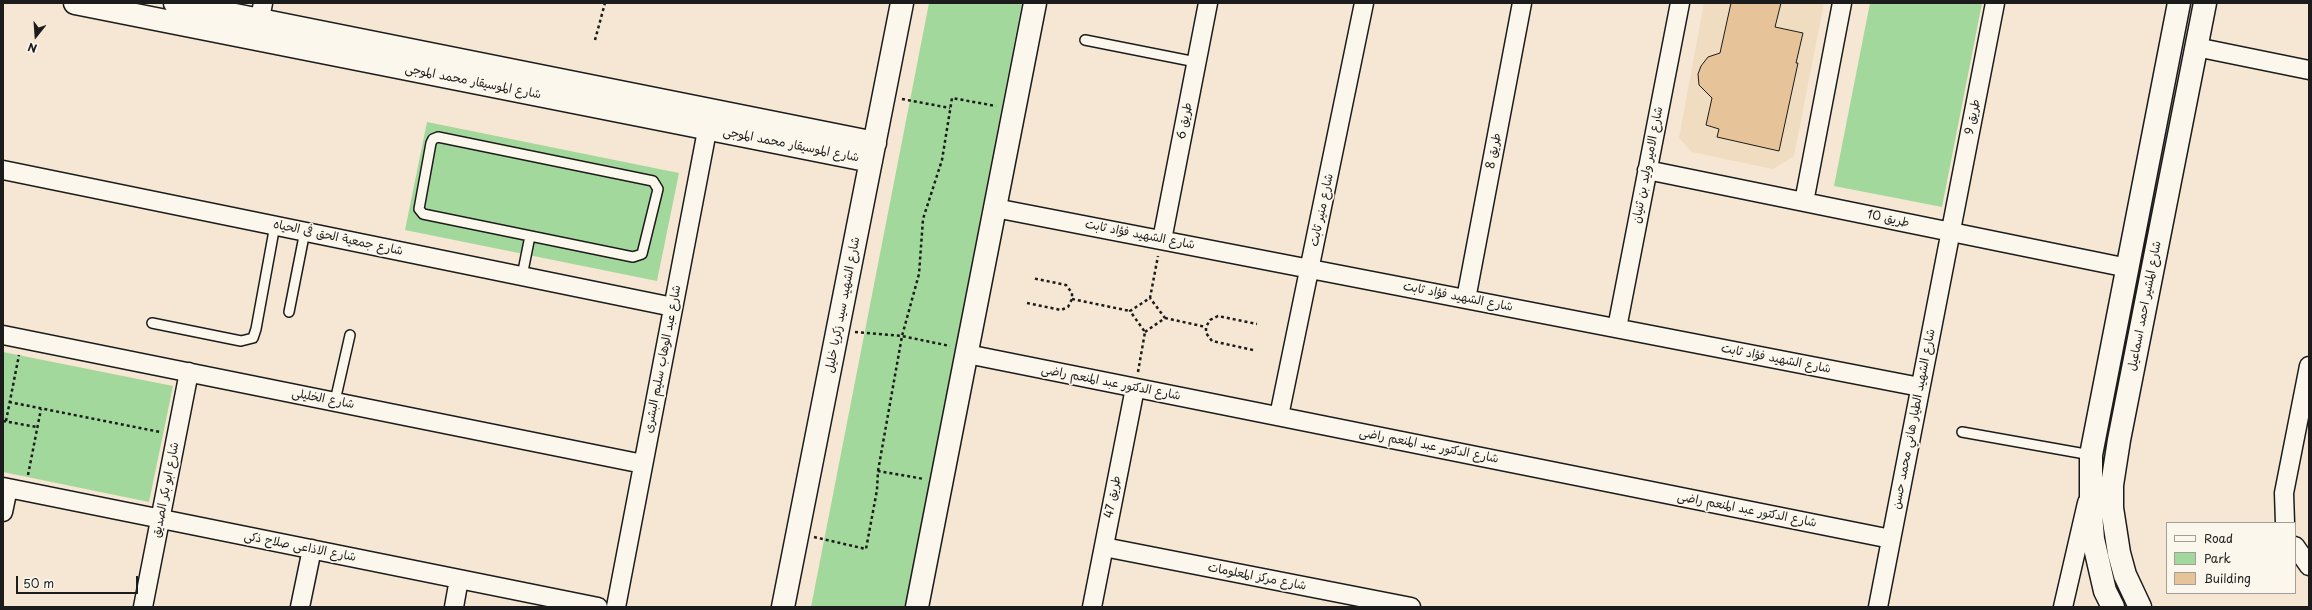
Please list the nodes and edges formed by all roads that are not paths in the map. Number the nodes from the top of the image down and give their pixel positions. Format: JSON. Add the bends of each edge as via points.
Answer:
{"nodes":[{"id":1,"x":75,"y":3,"type":"edge"},
{"id":2,"x":175,"y":3,"type":"edge"},
{"id":3,"x":902,"y":3,"type":"edge"},
{"id":4,"x":1035,"y":3,"type":"edge"},
{"id":5,"x":1208,"y":3,"type":"edge"},
{"id":6,"x":1364,"y":3,"type":"edge"},
{"id":7,"x":1522,"y":3,"type":"edge"},
{"id":8,"x":1680,"y":3,"type":"edge"},
{"id":9,"x":1842,"y":3,"type":"edge"},
{"id":10,"x":1996,"y":3,"type":"edge"},
{"id":11,"x":2179,"y":3,"type":"edge"},
{"id":12,"x":2205,"y":3,"type":"edge"},
{"id":13,"x":102,"y":6,"type":"edge"},
{"id":14,"x":260,"y":20,"type":"edge"},
{"id":15,"x":1085,"y":40,"type":"dead end"},
{"id":16,"x":2196,"y":47,"type":"junction"},
{"id":17,"x":1196,"y":62,"type":"junction"},
{"id":18,"x":2309,"y":70,"type":"edge"},
{"id":19,"x":709,"y":120,"type":"junction"},
{"id":20,"x":873,"y":152,"type":"junction"},
{"id":21,"x":3,"y":170,"type":"edge"},
{"id":22,"x":1648,"y":170,"type":"junction"},
{"id":23,"x":1804,"y":202,"type":"junction"},
{"id":24,"x":995,"y":208,"type":"junction"},
{"id":25,"x":275,"y":225,"type":"junction"},
{"id":26,"x":305,"y":232,"type":"junction"},
{"id":27,"x":1950,"y":232,"type":"junction"},
{"id":28,"x":530,"y":236,"type":"junction"},
{"id":29,"x":1162,"y":240,"type":"junction"},
{"id":30,"x":1310,"y":268,"type":"junction"},
{"id":31,"x":2128,"y":268,"type":"junction"},
{"id":32,"x":522,"y":276,"type":"junction"},
{"id":33,"x":1466,"y":299,"type":"junction"},
{"id":34,"x":673,"y":307,"type":"junction"},
{"id":35,"x":289,"y":312,"type":"dead end"},
{"id":36,"x":152,"y":323,"type":"dead end"},
{"id":37,"x":1617,"y":328,"type":"junction"},
{"id":38,"x":3,"y":334,"type":"edge"},
{"id":39,"x":350,"y":335,"type":"dead end"},
{"id":40,"x":967,"y":352,"type":"junction"},
{"id":41,"x":2309,"y":366,"type":"edge"},
{"id":42,"x":189,"y":372,"type":"junction"},
{"id":43,"x":1920,"y":387,"type":"junction"},
{"id":44,"x":1135,"y":388,"type":"junction"},
{"id":45,"x":335,"y":401,"type":"junction"},
{"id":46,"x":1279,"y":416,"type":"junction"},
{"id":47,"x":2303,"y":423,"type":"edge"},
{"id":48,"x":1962,"y":432,"type":"dead end"},
{"id":49,"x":2091,"y":455,"type":"junction"},
{"id":50,"x":643,"y":464,"type":"junction"},
{"id":51,"x":12,"y":489,"type":"edge"},
{"id":52,"x":2090,"y":489,"type":"junction"},
{"id":53,"x":3,"y":512,"type":"edge"},
{"id":54,"x":160,"y":519,"type":"junction"},
{"id":55,"x":2285,"y":522,"type":"edge"},
{"id":56,"x":1891,"y":539,"type":"junction"},
{"id":57,"x":1104,"y":547,"type":"junction"},
{"id":58,"x":2296,"y":547,"type":"edge"},
{"id":59,"x":312,"y":550,"type":"junction"},
{"id":60,"x":2309,"y":566,"type":"edge"},
{"id":61,"x":459,"y":579,"type":"junction"},
{"id":62,"x":142,"y":607,"type":"edge"},
{"id":63,"x":300,"y":607,"type":"edge"},
{"id":64,"x":454,"y":607,"type":"edge"},
{"id":65,"x":598,"y":607,"type":"edge"},
{"id":66,"x":616,"y":607,"type":"edge"},
{"id":67,"x":783,"y":607,"type":"edge"},
{"id":68,"x":917,"y":607,"type":"edge"},
{"id":69,"x":1092,"y":607,"type":"edge"},
{"id":70,"x":1411,"y":607,"type":"edge"},
{"id":71,"x":1878,"y":607,"type":"edge"},
{"id":72,"x":2063,"y":607,"type":"edge"},
{"id":73,"x":2113,"y":607,"type":"edge"},
{"id":74,"x":2140,"y":607,"type":"edge"}],
"edges":[{"from":1,"to":13,"type":"street","name":"شارع الموسيقار محمد الموجى"},
{"from":2,"to":14,"type":"street","name":"شارع الموسيقار محمد الموجى"},
{"from":3,"to":20,"type":"street","name":"شارع الشهيد سيد زكريا خليل"},
{"from":4,"to":24,"type":"street"},
{"from":5,"to":17,"type":"street","name":"طريق 6"},
{"from":6,"to":30,"type":"street","name":"شارع منير ثابت"},
{"from":7,"to":33,"type":"street","name":"طريق 8"},
{"from":8,"to":22,"type":"street","name":"شارع الامير وليد بن ثنيان"},
{"from":9,"to":23,"type":"street"},
{"from":10,"to":27,"type":"street","name":"طريق 9"},
{"from":11,"to":31,"type":"street","name":"شارع المشير احمد اسماعيل"},
{"from":12,"to":16,"type":"street","name":"شارع المشير احمد اسماعيل"},
{"from":13,"to":14,"type":"street","name":"شارع الموسيقار محمد الموجى"},
{"from":14,"to":19,"type":"street","name":"شارع الموسيقار محمد الموجى"},
{"from":15,"to":17,"type":"lane"},
{"from":16,"to":18,"type":"street"},
{"from":16,"to":74,"type":"street","name":"شارع المشير احمد اسماعيل","via":[[2112,485],[2112,508],[2119,553],[2125,575]]},
{"from":17,"to":29,"type":"street","name":"طريق 6"},
{"from":19,"to":20,"type":"street","name":"شارع الموسيقار محمد الموجى"},
{"from":19,"to":34,"type":"street","name":"شارع عبد الوهاب سليم البشرى"},
{"from":20,"to":67,"type":"street","name":"شارع الشهيد سيد زكريا خليل"},
{"from":21,"to":25,"type":"street","name":"شارع جمعية الحق فى الحياه"},
{"from":22,"to":23,"type":"street","name":"طريق 10"},
{"from":22,"to":37,"type":"street","name":"شارع الامير وليد بن ثنيان"},
{"from":23,"to":27,"type":"street","name":"طريق 10"},
{"from":24,"to":29,"type":"street","name":"شارع الشهيد فؤاد ثابت"},
{"from":24,"to":40,"type":"street"},
{"from":25,"to":26,"type":"street","name":"شارع جمعية الحق فى الحياه"},
{"from":25,"to":36,"type":"lane","via":[[253,338],[241,341]]},
{"from":26,"to":32,"type":"street","name":"شارع جمعية الحق فى الحياه"},
{"from":26,"to":35,"type":"lane"},
{"from":27,"to":31,"type":"street","name":"طريق 10"},
{"from":27,"to":43,"type":"street","name":"شارع الشهيد الطيار هاني محمد حسن"},
{"from":28,"to":28,"type":"lane","via":[[633,257],[640,256],[644,251],[657,186],[649,180],[441,137],[433,139],[420,212]]},
{"from":28,"to":32,"type":"lane"},
{"from":29,"to":30,"type":"street","name":"شارع الشهيد فؤاد ثابت"},
{"from":30,"to":33,"type":"street","name":"شارع الشهيد فؤاد ثابت"},
{"from":30,"to":46,"type":"street","name":"شارع منير ثابت"},
{"from":31,"to":49,"type":"street","name":"شارع المشير احمد اسماعيل"},
{"from":32,"to":34,"type":"street","name":"شارع جمعية الحق فى الحياه"},
{"from":33,"to":37,"type":"street","name":"شارع الشهيد فؤاد ثابت"},
{"from":34,"to":50,"type":"street","name":"شارع عبد الوهاب سليم البشرى"},
{"from":37,"to":43,"type":"street","name":"شارع الشهيد فؤاد ثابت"},
{"from":38,"to":42,"type":"street","name":"شارع الخليلى"},
{"from":39,"to":45,"type":"lane"},
{"from":40,"to":44,"type":"street","name":"شارع الدكتور عبد المنعم راضى"},
{"from":40,"to":68,"type":"street"},
{"from":41,"to":47,"type":"street"},
{"from":42,"to":45,"type":"street","name":"شارع الخليلى"},
{"from":42,"to":54,"type":"street","name":"شارع ابو بكر الصديق"},
{"from":43,"to":56,"type":"street","name":"شارع الشهيد الطيار هاني محمد حسن"},
{"from":44,"to":46,"type":"street","name":"شارع الدكتور عبد المنعم راضى"},
{"from":44,"to":57,"type":"street","name":"طريق 47"},
{"from":45,"to":50,"type":"street","name":"شارع الخليلى"},
{"from":46,"to":56,"type":"street","name":"شارع الدكتور عبد المنعم راضى"},
{"from":47,"to":55,"type":"street","via":[[2284,493]]},
{"from":48,"to":49,"type":"lane"},
{"from":49,"to":52,"type":"street","name":"شارع المشير احمد اسماعيل"},
{"from":50,"to":66,"type":"street","name":"شارع عبد الوهاب سليم البشرى"},
{"from":51,"to":53,"type":"street"},
{"from":51,"to":54,"type":"street","name":"شارع الاذاعى صلاح ذكى"},
{"from":52,"to":72,"type":"street","name":"شارع المشير احمد اسماعيل"},
{"from":52,"to":73,"type":"street","name":"شارع المشير احمد اسماعيل","via":[[2096,557],[2105,590]]},
{"from":54,"to":59,"type":"street","name":"شارع الاذاعى صلاح ذكى"},
{"from":54,"to":62,"type":"street","name":"شارع ابو بكر الصديق"},
{"from":56,"to":71,"type":"street","name":"شارع الشهيد الطيار هاني محمد حسن"},
{"from":57,"to":69,"type":"street","name":"طريق 47"},
{"from":57,"to":70,"type":"street","name":"شارع مركز المعلومات"},
{"from":58,"to":60,"type":"street"},
{"from":59,"to":61,"type":"street","name":"شارع الاذاعى صلاح ذكى"},
{"from":59,"to":63,"type":"street"},
{"from":61,"to":64,"type":"street"},
{"from":61,"to":65,"type":"street","name":"شارع الاذاعى صلاح ذكى"}]}
